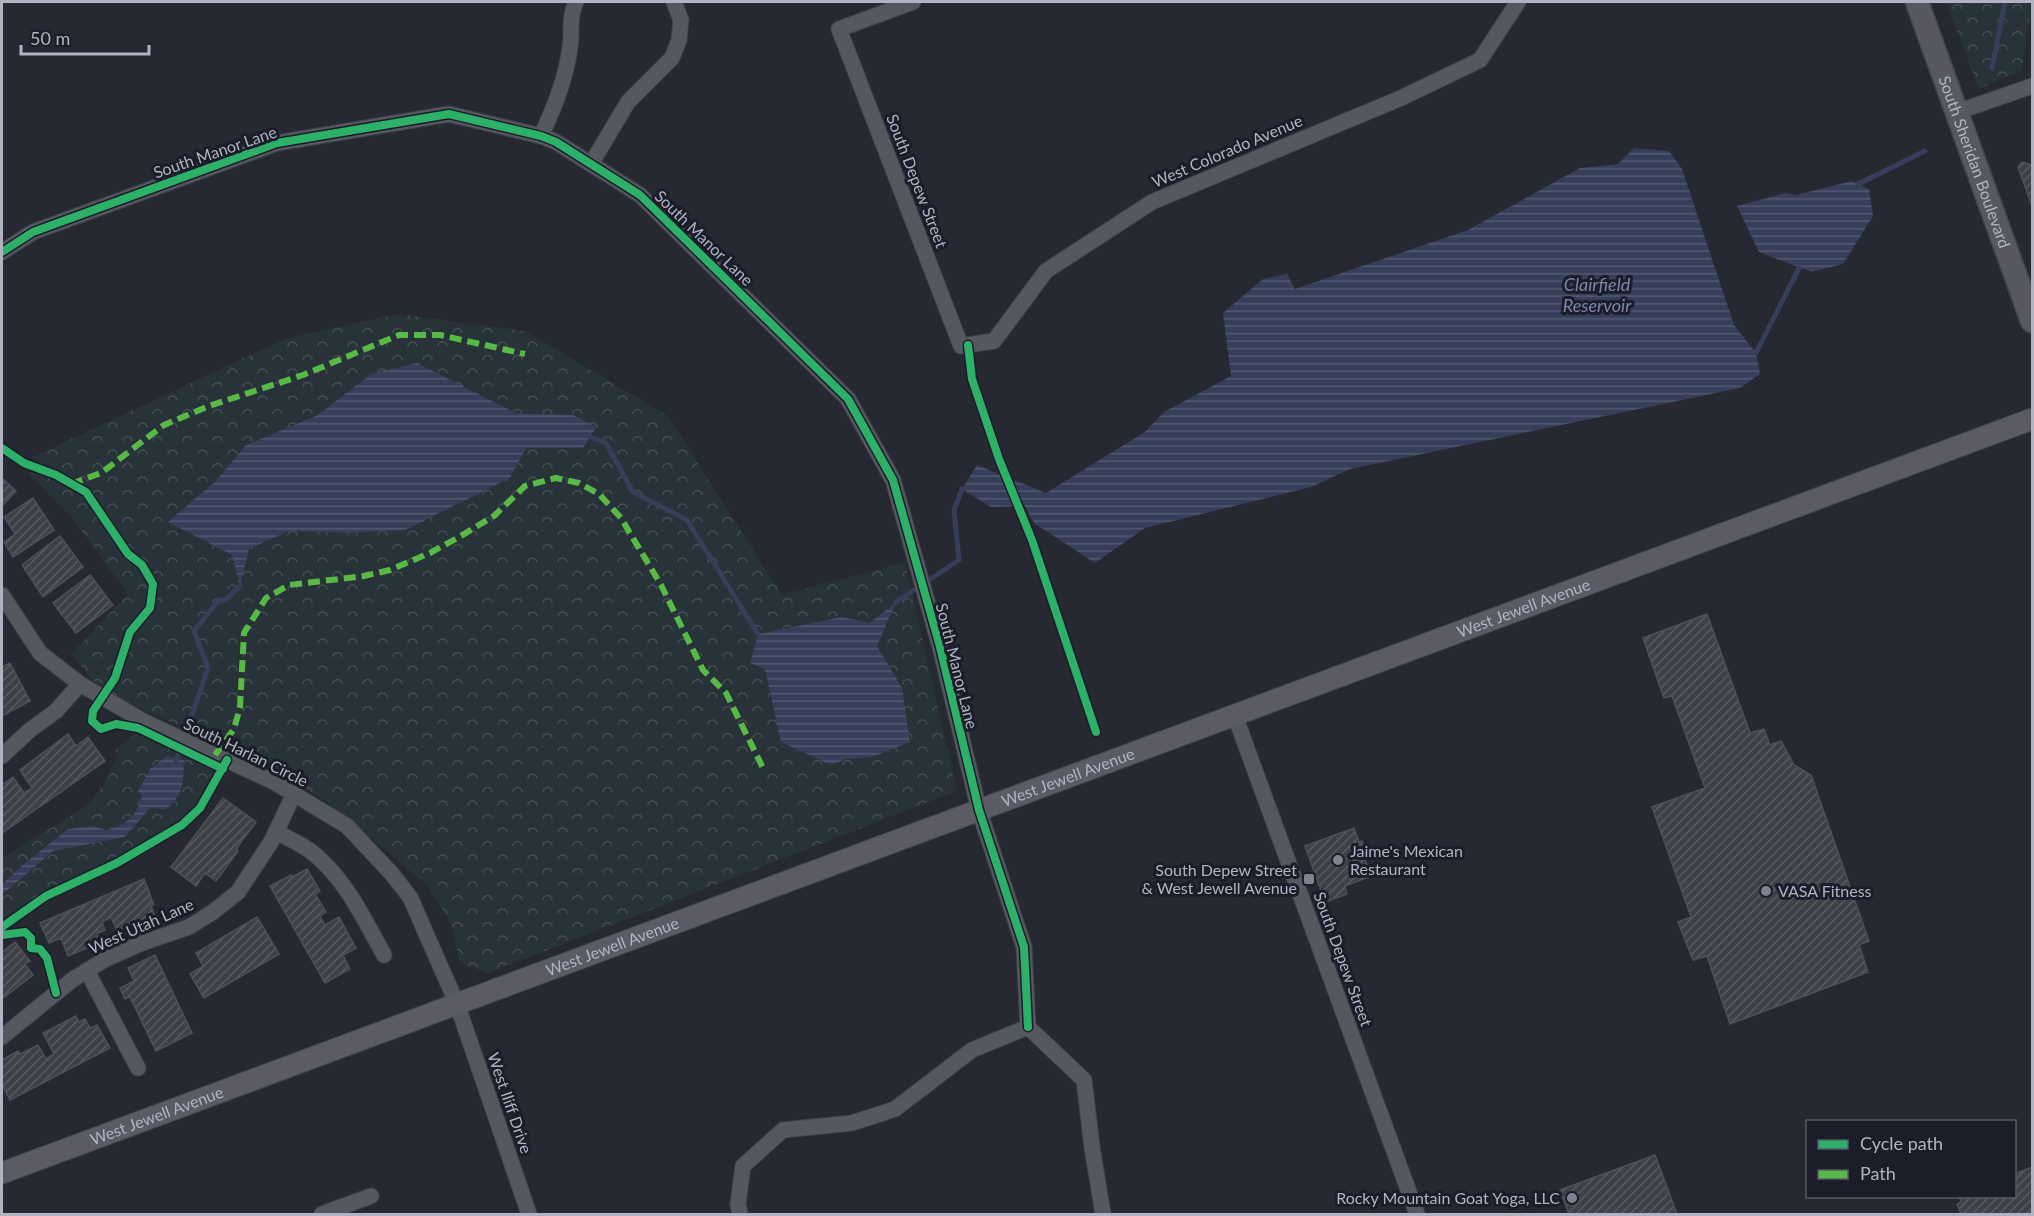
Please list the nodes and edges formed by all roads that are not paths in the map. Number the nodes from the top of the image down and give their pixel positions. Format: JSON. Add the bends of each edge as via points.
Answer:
{"nodes":[{"id":1,"x":576,"y":2,"type":"edge"},
{"id":2,"x":674,"y":2,"type":"edge"},
{"id":3,"x":913,"y":2,"type":"edge"},
{"id":4,"x":1917,"y":2,"type":"edge"},
{"id":5,"x":1518,"y":3,"type":"edge"},
{"id":6,"x":2032,"y":86,"type":"edge"},
{"id":7,"x":1957,"y":112,"type":"junction"},
{"id":8,"x":541,"y":136,"type":"junction"},
{"id":9,"x":591,"y":164,"type":"junction"},
{"id":10,"x":2,"y":252,"type":"edge"},
{"id":11,"x":2032,"y":321,"type":"edge"},
{"id":12,"x":961,"y":346,"type":"joint"},
{"id":13,"x":2032,"y":419,"type":"edge"},
{"id":14,"x":2,"y":595,"type":"edge"},
{"id":15,"x":80,"y":684,"type":"junction"},
{"id":16,"x":1235,"y":716,"type":"junction"},
{"id":17,"x":2,"y":756,"type":"edge"},
{"id":18,"x":294,"y":794,"type":"junction"},
{"id":19,"x":979,"y":810,"type":"junction"},
{"id":20,"x":276,"y":832,"type":"junction"},
{"id":21,"x":384,"y":955,"type":"dead end"},
{"id":22,"x":87,"y":971,"type":"junction"},
{"id":23,"x":457,"y":1004,"type":"junction"},
{"id":24,"x":1028,"y":1027,"type":"junction"},
{"id":25,"x":2,"y":1037,"type":"edge"},
{"id":26,"x":138,"y":1068,"type":"dead end"},
{"id":27,"x":2,"y":1173,"type":"edge"},
{"id":28,"x":371,"y":1196,"type":"dead end"},
{"id":29,"x":322,"y":1215,"type":"edge"},
{"id":30,"x":529,"y":1215,"type":"edge"},
{"id":31,"x":740,"y":1215,"type":"edge"},
{"id":32,"x":1104,"y":1215,"type":"edge"},
{"id":33,"x":1417,"y":1215,"type":"edge"}],
"edges":[{"from":1,"to":8,"type":"street","via":[[558,99]]},
{"from":2,"to":9,"type":"street","via":[[681,20],[672,58],[628,102]]},
{"from":3,"to":12,"type":"street","name":"South Depew Street","via":[[839,29]]},
{"from":4,"to":7,"type":"main road","name":"South Sheridan Boulevard"},
{"from":5,"to":12,"type":"street","name":"West Colorado Avenue","via":[[1480,60],[1401,98],[1152,202],[1046,271],[993,341]]},
{"from":6,"to":7,"type":"street"},
{"from":7,"to":11,"type":"main road","name":"South Sheridan Boulevard"},
{"from":8,"to":9,"type":"street","name":"South Manor Lane"},
{"from":8,"to":10,"type":"street","name":"South Manor Lane","via":[[449,114],[277,143],[33,232]]},
{"from":9,"to":19,"type":"street","name":"South Manor Lane","via":[[640,195],[848,399],[893,480]]},
{"from":13,"to":16,"type":"main road","name":"West Jewell Avenue"},
{"from":14,"to":15,"type":"street","name":"South Harlan Circle","via":[[39,653]]},
{"from":15,"to":17,"type":"street","via":[[56,711]]},
{"from":15,"to":18,"type":"street","name":"South Harlan Circle","via":[[145,722]]},
{"from":16,"to":19,"type":"main road","name":"West Jewell Avenue"},
{"from":16,"to":33,"type":"street","name":"South Depew Street"},
{"from":18,"to":20,"type":"street","name":"West Utah Lane"},
{"from":18,"to":23,"type":"street","name":"South Harlan Circle","via":[[347,826],[410,897]]},
{"from":19,"to":23,"type":"main road","name":"West Jewell Avenue"},
{"from":19,"to":24,"type":"street","name":"South Manor Lane","via":[[1024,946]]},
{"from":20,"to":21,"type":"street","via":[[322,861],[357,906]]},
{"from":20,"to":22,"type":"street","name":"West Utah Lane","via":[[238,892],[213,912],[189,927],[142,943]]},
{"from":22,"to":25,"type":"street","name":"West Utah Lane"},
{"from":22,"to":26,"type":"street","name":"West Utah Lane"},
{"from":23,"to":27,"type":"main road","name":"West Jewell Avenue"},
{"from":23,"to":30,"type":"street","name":"West Iliff Drive"},
{"from":24,"to":31,"type":"street","via":[[972,1050],[895,1109],[852,1123],[783,1130],[744,1166]]},
{"from":24,"to":32,"type":"street","via":[[1084,1080]]},
{"from":28,"to":29,"type":"street"}]}
